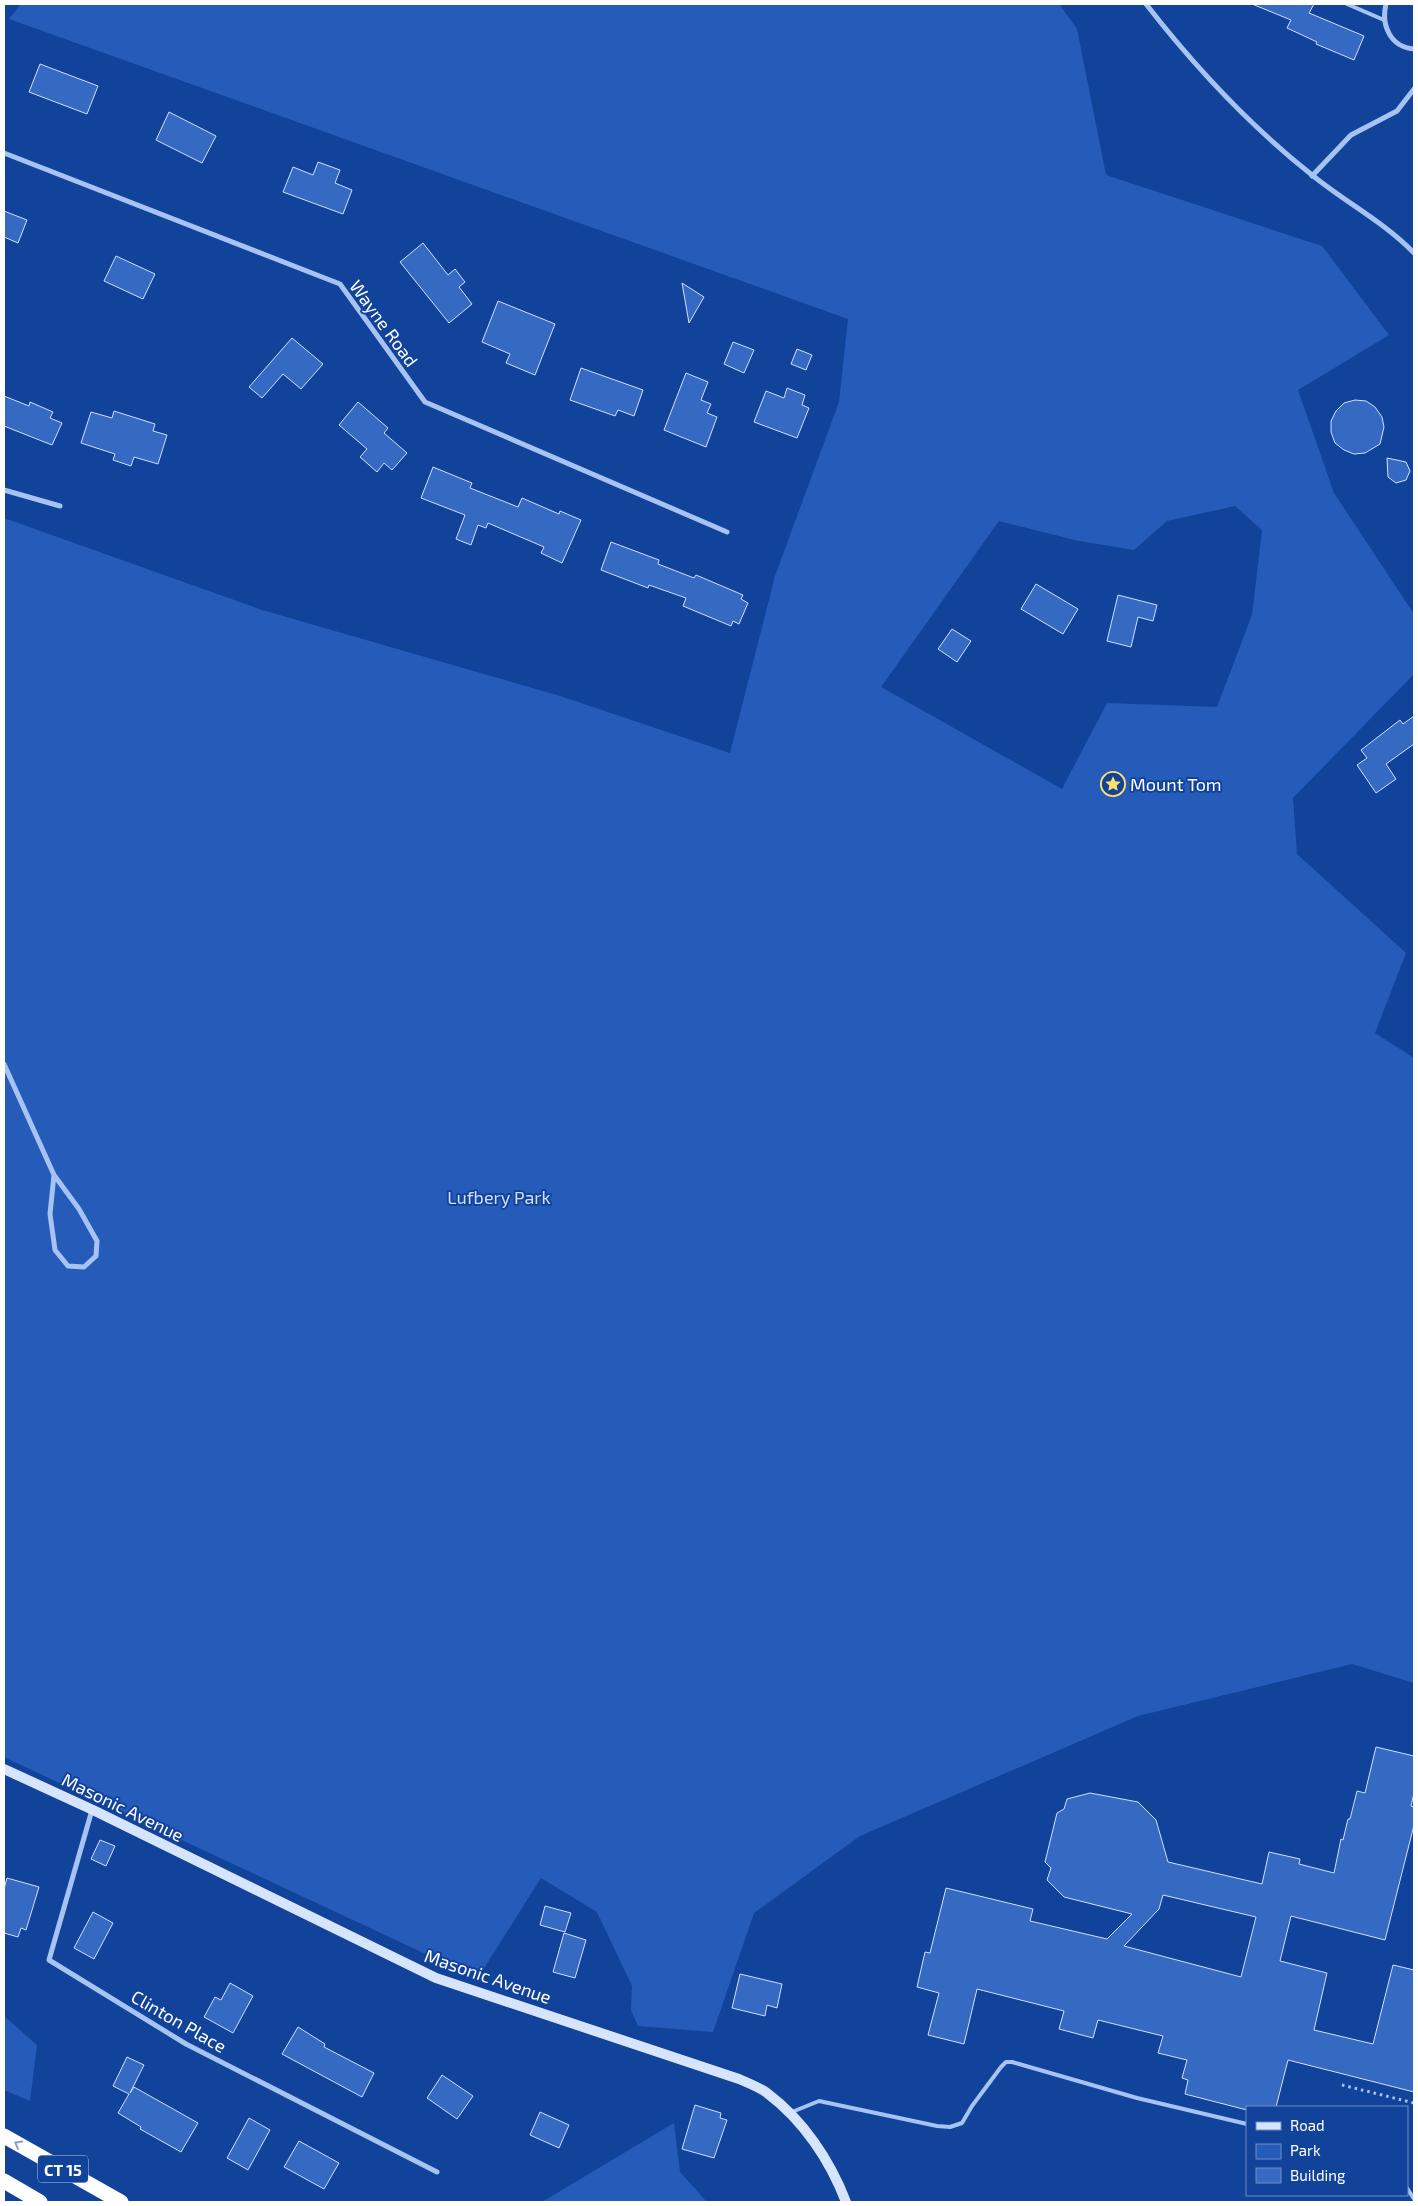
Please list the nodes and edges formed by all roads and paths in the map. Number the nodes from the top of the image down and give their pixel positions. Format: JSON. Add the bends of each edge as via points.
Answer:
{"nodes":[{"id":1,"x":1146,"y":4,"type":"edge"},
{"id":2,"x":1347,"y":4,"type":"edge"},
{"id":3,"x":1386,"y":4,"type":"edge"},
{"id":4,"x":1384,"y":20,"type":"junction"},
{"id":5,"x":1414,"y":49,"type":"edge"},
{"id":6,"x":1414,"y":89,"type":"edge"},
{"id":7,"x":4,"y":154,"type":"edge"},
{"id":8,"x":1312,"y":176,"type":"junction"},
{"id":9,"x":1414,"y":253,"type":"edge"},
{"id":10,"x":4,"y":490,"type":"edge"},
{"id":11,"x":60,"y":506,"type":"dead end"},
{"id":12,"x":727,"y":532,"type":"dead end"},
{"id":13,"x":4,"y":1064,"type":"edge"},
{"id":14,"x":54,"y":1175,"type":"junction"},
{"id":15,"x":4,"y":1769,"type":"edge"},
{"id":16,"x":93,"y":1810,"type":"junction"},
{"id":17,"x":1342,"y":2085,"type":"dead end"},
{"id":18,"x":1414,"y":2103,"type":"edge"},
{"id":19,"x":790,"y":2113,"type":"junction"},
{"id":20,"x":1246,"y":2124,"type":"edge"},
{"id":21,"x":4,"y":2136,"type":"edge"},
{"id":22,"x":437,"y":2172,"type":"dead end"},
{"id":23,"x":4,"y":2181,"type":"edge"},
{"id":24,"x":40,"y":2202,"type":"edge"},
{"id":25,"x":121,"y":2202,"type":"edge"},
{"id":26,"x":846,"y":2202,"type":"edge"}],
"edges":[{"from":1,"to":8,"type":"street","via":[[1236,109]]},
{"from":2,"to":4,"type":"lane"},
{"from":3,"to":4,"type":"street"},
{"from":4,"to":5,"type":"street","via":[[1390,36],[1398,44]]},
{"from":6,"to":8,"type":"street","via":[[1397,112],[1351,135]]},
{"from":7,"to":12,"type":"street","name":"Wayne Road","via":[[340,284],[425,402]]},
{"from":8,"to":9,"type":"street","via":[[1397,236]]},
{"from":10,"to":11,"type":"street"},
{"from":13,"to":14,"type":"street"},
{"from":14,"to":14,"type":"street","via":[[97,1241],[96,1256],[84,1267],[68,1266],[55,1250],[50,1214]]},
{"from":15,"to":16,"type":"main road","name":"Masonic Avenue"},
{"from":16,"to":19,"type":"main road","name":"Masonic Avenue","via":[[436,1978],[739,2079],[766,2092]]},
{"from":16,"to":22,"type":"street","name":"Clinton Place","via":[[49,1960],[186,2044]]},
{"from":17,"to":18,"type":"path"},
{"from":19,"to":20,"type":"lane","via":[[819,2101],[950,2127],[962,2124],[1001,2067],[1012,2062],[1137,2098]]},
{"from":19,"to":26,"type":"main road","name":"Masonic Avenue","via":[[823,2155]]},
{"from":25,"to":21,"type":"highway","number":"CT 15","one_way":true},
{"from":23,"to":24,"type":"highway","number":"CT 15"}]}
